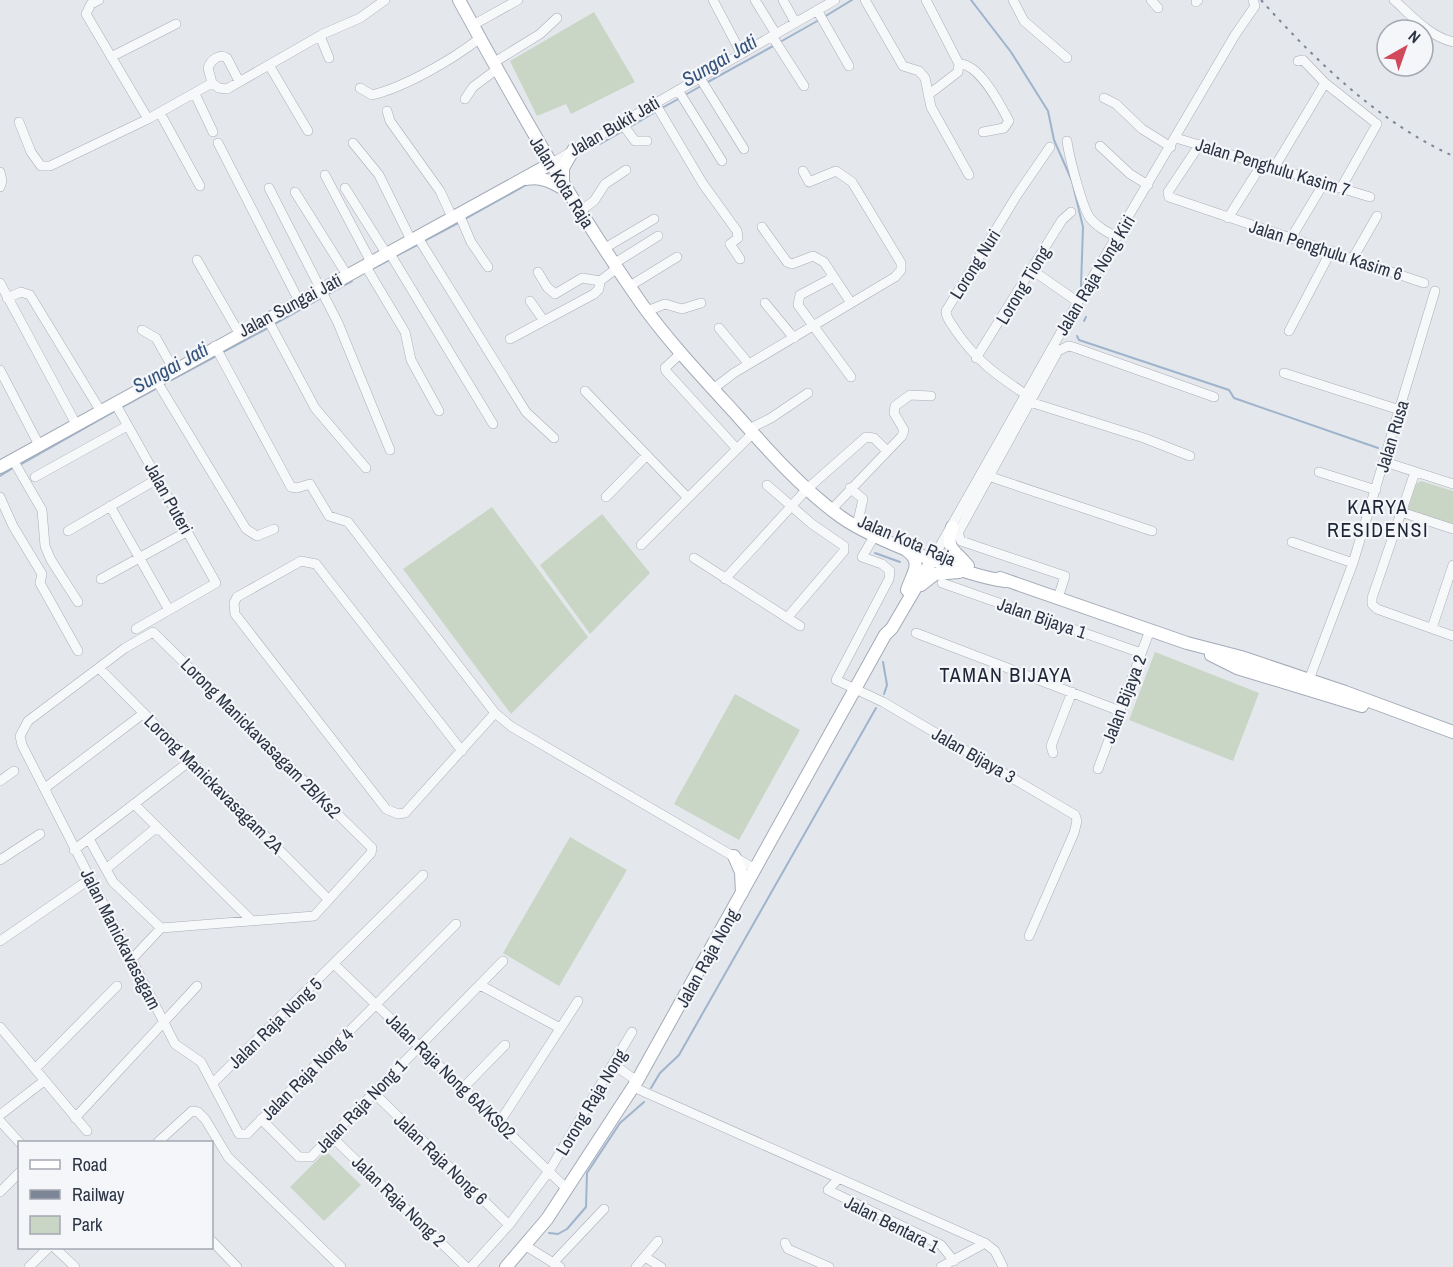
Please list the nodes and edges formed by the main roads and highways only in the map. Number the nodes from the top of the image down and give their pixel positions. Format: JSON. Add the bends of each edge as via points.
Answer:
{"nodes":[{"id":1,"x":459,"y":0,"type":"edge"},
{"id":2,"x":536,"y":142,"type":"junction"},
{"id":3,"x":574,"y":149,"type":"road end"},
{"id":4,"x":550,"y":164,"type":"junction"},
{"id":5,"x":516,"y":182,"type":"junction"},
{"id":6,"x":566,"y":188,"type":"junction"},
{"id":7,"x":0,"y":467,"type":"edge"},
{"id":8,"x":834,"y":511,"type":"junction"},
{"id":9,"x":952,"y":527,"type":"road end"},
{"id":10,"x":877,"y":533,"type":"junction"},
{"id":11,"x":900,"y":546,"type":"junction"},
{"id":12,"x":932,"y":555,"type":"junction"},
{"id":13,"x":969,"y":569,"type":"junction"},
{"id":14,"x":910,"y":592,"type":"junction"},
{"id":15,"x":1453,"y":732,"type":"edge"},
{"id":16,"x":734,"y":856,"type":"road end"},
{"id":17,"x":742,"y":894,"type":"junction"},
{"id":18,"x":506,"y":1267,"type":"edge"}],
"edges":[{"from":1,"to":2,"type":"main road","name":"Jalan Kota Raja"},
{"from":2,"to":4,"type":"main road","name":"Jalan Kota Raja"},
{"from":2,"to":5,"type":"main road","via":[[537,161]]},
{"from":3,"to":6,"type":"main road","via":[[564,168]]},
{"from":4,"to":5,"type":"main road","name":"Jalan Sungai Jati"},
{"from":4,"to":6,"type":"main road","name":"Jalan Kota Raja"},
{"from":5,"to":6,"type":"main road","via":[[535,177]]},
{"from":5,"to":7,"type":"main road","name":"Jalan Sungai Jati","via":[[459,218],[346,275],[323,294],[299,301],[269,323],[239,333],[218,351],[174,370],[158,385],[117,407],[100,410],[39,445],[16,465]]},
{"from":6,"to":8,"type":"main road","name":"Jalan Kota Raja","via":[[647,311],[681,353],[807,489]]},
{"from":8,"to":10,"type":"main road"},
{"from":8,"to":10,"type":"main road","name":"Jalan Kota Raja"},
{"from":9,"to":13,"type":"main road","via":[[948,539],[951,547]]},
{"from":10,"to":11,"type":"main road"},
{"from":10,"to":12,"type":"main road","name":"Jalan Kota Raja"},
{"from":11,"to":12,"type":"main road"},
{"from":11,"to":14,"type":"main road","via":[[915,556]]},
{"from":12,"to":13,"type":"main road","name":"Jalan Kota Raja"},
{"from":12,"to":14,"type":"main road","name":"Jalan Raja Nong"},
{"from":13,"to":14,"type":"main road","via":[[935,574]]},
{"from":13,"to":15,"type":"main road","name":"Jalan Kota Raja","via":[[1187,643],[1240,657],[1308,685]]},
{"from":14,"to":17,"type":"main road","name":"Jalan Raja Nong","via":[[887,625]]},
{"from":16,"to":17,"type":"main road","via":[[741,872]]},
{"from":17,"to":18,"type":"main road","name":"Jalan Raja Nong","via":[[635,1084],[526,1246]]}]}
